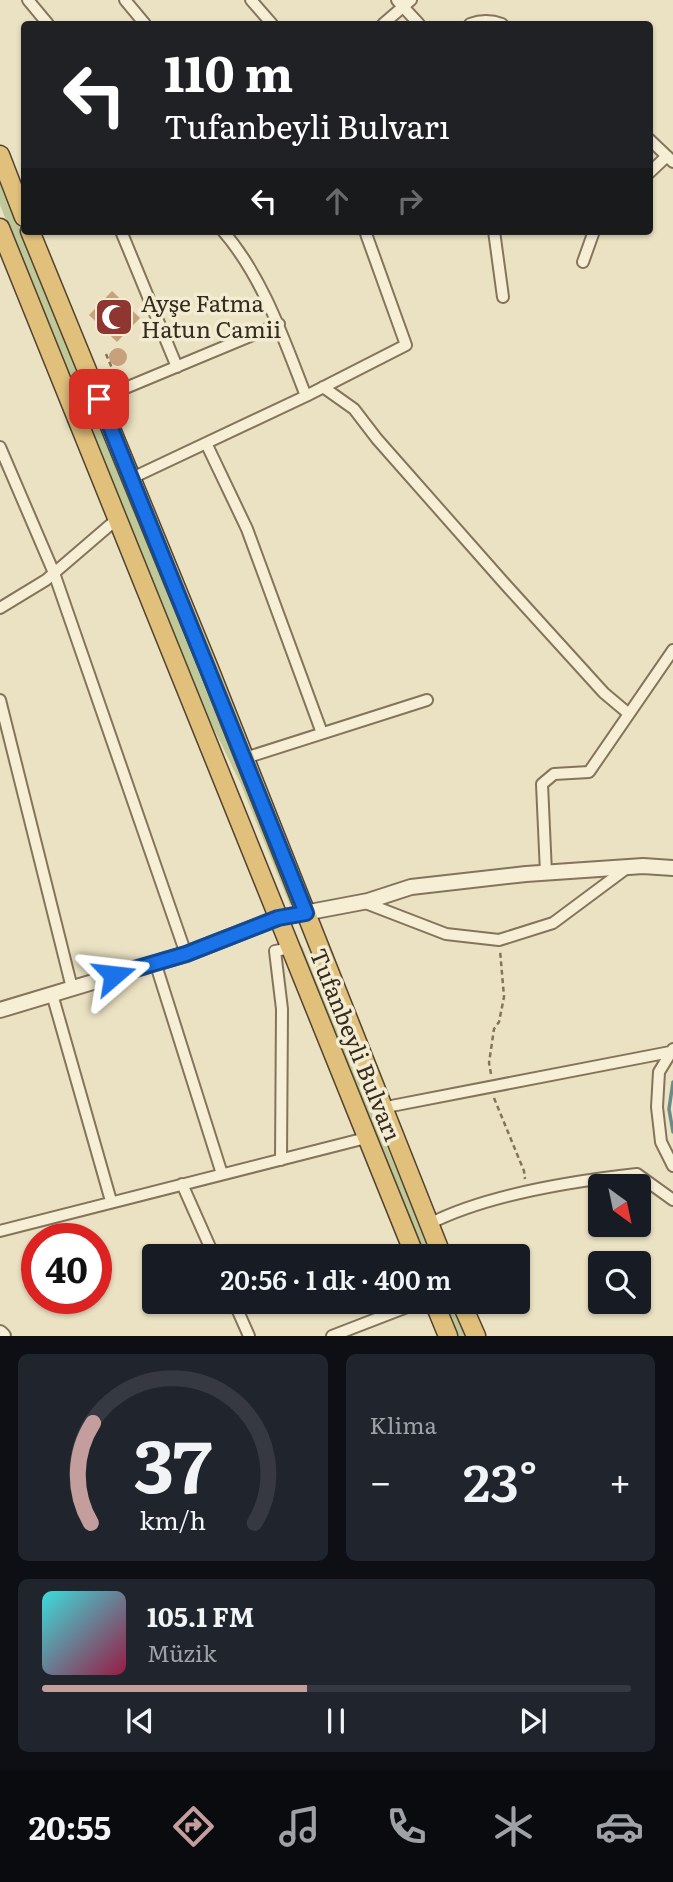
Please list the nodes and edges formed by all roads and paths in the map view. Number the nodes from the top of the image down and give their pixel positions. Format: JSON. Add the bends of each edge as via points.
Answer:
{"nodes":[{"id":1,"x":28,"y":0,"type":"edge"},
{"id":2,"x":125,"y":0,"type":"edge"},
{"id":3,"x":251,"y":0,"type":"edge"},
{"id":4,"x":403,"y":2,"type":"edge"},
{"id":5,"x":46,"y":21,"type":"edge"},
{"id":6,"x":142,"y":21,"type":"edge"},
{"id":7,"x":269,"y":21,"type":"edge"},
{"id":8,"x":386,"y":21,"type":"edge"},
{"id":9,"x":417,"y":21,"type":"edge"},
{"id":10,"x":653,"y":143,"type":"edge"},
{"id":11,"x":0,"y":155,"type":"edge"},
{"id":12,"x":670,"y":159,"type":"edge"},
{"id":13,"x":653,"y":170,"type":"edge"},
{"id":14,"x":21,"y":208,"type":"edge"},
{"id":15,"x":0,"y":228,"type":"edge"},
{"id":16,"x":32,"y":235,"type":"edge"},
{"id":17,"x":123,"y":235,"type":"edge"},
{"id":18,"x":227,"y":235,"type":"edge"},
{"id":19,"x":366,"y":235,"type":"edge"},
{"id":20,"x":495,"y":235,"type":"edge"},
{"id":21,"x":593,"y":235,"type":"edge"},
{"id":22,"x":583,"y":261,"type":"dead end"},
{"id":23,"x":503,"y":297,"type":"dead end"},
{"id":24,"x":279,"y":324,"type":"junction"},
{"id":25,"x":106,"y":354,"type":"dead end"},
{"id":26,"x":177,"y":367,"type":"junction"},
{"id":27,"x":323,"y":387,"type":"junction"},
{"id":28,"x":121,"y":390,"type":"junction"},
{"id":29,"x":306,"y":396,"type":"junction"},
{"id":30,"x":99,"y":399,"type":"junction"},
{"id":31,"x":206,"y":443,"type":"junction"},
{"id":32,"x":0,"y":447,"type":"edge"},
{"id":33,"x":132,"y":478,"type":"junction"},
{"id":34,"x":117,"y":519,"type":"junction"},
{"id":35,"x":54,"y":573,"type":"junction"},
{"id":36,"x":0,"y":607,"type":"edge"},
{"id":37,"x":673,"y":650,"type":"edge"},
{"id":38,"x":0,"y":700,"type":"edge"},
{"id":39,"x":427,"y":700,"type":"dead end"},
{"id":40,"x":629,"y":714,"type":"junction"},
{"id":41,"x":322,"y":733,"type":"junction"},
{"id":42,"x":245,"y":758,"type":"junction"},
{"id":43,"x":628,"y":867,"type":"junction"},
{"id":44,"x":673,"y":868,"type":"edge"},
{"id":45,"x":546,"y":873,"type":"junction"},
{"id":46,"x":363,"y":902,"type":"junction"},
{"id":47,"x":306,"y":913,"type":"junction"},
{"id":48,"x":278,"y":918,"type":"junction"},
{"id":49,"x":499,"y":940,"type":"junction"},
{"id":50,"x":290,"y":948,"type":"junction"},
{"id":51,"x":186,"y":954,"type":"junction"},
{"id":52,"x":155,"y":962,"type":"junction"},
{"id":53,"x":72,"y":988,"type":"junction"},
{"id":54,"x":52,"y":994,"type":"junction"},
{"id":55,"x":0,"y":1010,"type":"edge"},
{"id":56,"x":672,"y":1051,"type":"edge"},
{"id":57,"x":493,"y":1087,"type":"junction"},
{"id":58,"x":382,"y":1108,"type":"junction"},
{"id":59,"x":366,"y":1138,"type":"junction"},
{"id":60,"x":281,"y":1160,"type":"junction"},
{"id":61,"x":673,"y":1166,"type":"edge"},
{"id":62,"x":222,"y":1174,"type":"junction"},
{"id":63,"x":182,"y":1184,"type":"junction"},
{"id":64,"x":527,"y":1193,"type":"junction"},
{"id":65,"x":673,"y":1200,"type":"edge"},
{"id":66,"x":111,"y":1202,"type":"junction"},
{"id":67,"x":429,"y":1224,"type":"junction"},
{"id":68,"x":0,"y":1231,"type":"edge"},
{"id":69,"x":209,"y":1244,"type":"edge"},
{"id":70,"x":410,"y":1244,"type":"edge"},
{"id":71,"x":437,"y":1244,"type":"edge"},
{"id":72,"x":239,"y":1314,"type":"edge"},
{"id":73,"x":390,"y":1314,"type":"edge"},
{"id":74,"x":439,"y":1314,"type":"edge"},
{"id":75,"x":466,"y":1314,"type":"edge"},
{"id":76,"x":249,"y":1336,"type":"edge"},
{"id":77,"x":332,"y":1336,"type":"edge"},
{"id":78,"x":448,"y":1336,"type":"edge"},
{"id":79,"x":476,"y":1336,"type":"edge"}],
"edges":[{"from":1,"to":5,"type":"street"},
{"from":2,"to":6,"type":"street"},
{"from":3,"to":7,"type":"street"},
{"from":4,"to":8,"type":"street"},
{"from":4,"to":9,"type":"street"},
{"from":10,"to":12,"type":"street"},
{"from":11,"to":14,"type":"highway"},
{"from":12,"to":13,"type":"street"},
{"from":15,"to":34,"type":"highway","name":"Tufanbeyli Bulvarı"},
{"from":16,"to":30,"type":"highway","name":"Tufanbeyli Bulvarı"},
{"from":17,"to":26,"type":"street"},
{"from":18,"to":24,"type":"street"},
{"from":19,"to":27,"type":"street","via":[[407,345]]},
{"from":20,"to":23,"type":"street"},
{"from":21,"to":22,"type":"street"},
{"from":24,"to":26,"type":"street"},
{"from":24,"to":29,"type":"street"},
{"from":25,"to":28,"type":"path"},
{"from":26,"to":28,"type":"street"},
{"from":27,"to":29,"type":"street"},
{"from":27,"to":40,"type":"street","via":[[355,409],[514,594],[604,693]]},
{"from":28,"to":30,"type":"street"},
{"from":29,"to":31,"type":"street"},
{"from":30,"to":33,"type":"highway","name":"Tufanbeyli Bulvarı"},
{"from":31,"to":33,"type":"street"},
{"from":31,"to":41,"type":"street","via":[[247,529]]},
{"from":32,"to":35,"type":"street"},
{"from":33,"to":42,"type":"highway","name":"Tufanbeyli Bulvarı"},
{"from":34,"to":35,"type":"street"},
{"from":34,"to":48,"type":"highway","name":"Tufanbeyli Bulvarı"},
{"from":35,"to":36,"type":"street"},
{"from":35,"to":51,"type":"street"},
{"from":37,"to":40,"type":"street"},
{"from":38,"to":53,"type":"street"},
{"from":39,"to":41,"type":"street"},
{"from":40,"to":45,"type":"street","via":[[589,772],[554,774],[542,783]]},
{"from":41,"to":42,"type":"street"},
{"from":42,"to":47,"type":"highway","name":"Tufanbeyli Bulvarı"},
{"from":43,"to":44,"type":"street"},
{"from":43,"to":45,"type":"street"},
{"from":43,"to":49,"type":"street","via":[[553,923]]},
{"from":45,"to":46,"type":"street","via":[[411,887]]},
{"from":46,"to":47,"type":"street"},
{"from":46,"to":49,"type":"street","via":[[446,934]]},
{"from":47,"to":48,"type":"street"},
{"from":47,"to":58,"type":"highway","name":"Tufanbeyli Bulvarı"},
{"from":48,"to":50,"type":"highway","name":"Tufanbeyli Bulvarı"},
{"from":48,"to":51,"type":"street"},
{"from":49,"to":57,"type":"path","via":[[504,997],[489,1063]]},
{"from":50,"to":59,"type":"highway","name":"Tufanbeyli Bulvarı"},
{"from":50,"to":60,"type":"street","via":[[275,951],[282,1009]]},
{"from":51,"to":52,"type":"street"},
{"from":52,"to":53,"type":"street"},
{"from":52,"to":62,"type":"street"},
{"from":53,"to":54,"type":"street"},
{"from":54,"to":55,"type":"street"},
{"from":54,"to":66,"type":"street"},
{"from":56,"to":57,"type":"street"},
{"from":56,"to":61,"type":"street","via":[[659,1072],[657,1107],[661,1142]]},
{"from":57,"to":58,"type":"street"},
{"from":57,"to":64,"type":"path","via":[[524,1171]]},
{"from":58,"to":67,"type":"highway","name":"Tufanbeyli Bulvarı"},
{"from":59,"to":60,"type":"street"},
{"from":59,"to":70,"type":"highway","name":"Tufanbeyli Bulvarı"},
{"from":60,"to":62,"type":"street"},
{"from":62,"to":63,"type":"street"},
{"from":63,"to":66,"type":"street"},
{"from":63,"to":69,"type":"street"},
{"from":64,"to":65,"type":"street","via":[[637,1174]]},
{"from":64,"to":67,"type":"street","via":[[451,1213]]},
{"from":66,"to":68,"type":"street"},
{"from":67,"to":71,"type":"highway","name":"Tufanbeyli Bulvarı"},
{"from":72,"to":76,"type":"street"},
{"from":73,"to":77,"type":"street"},
{"from":74,"to":78,"type":"highway"},
{"from":75,"to":79,"type":"highway"}]}
